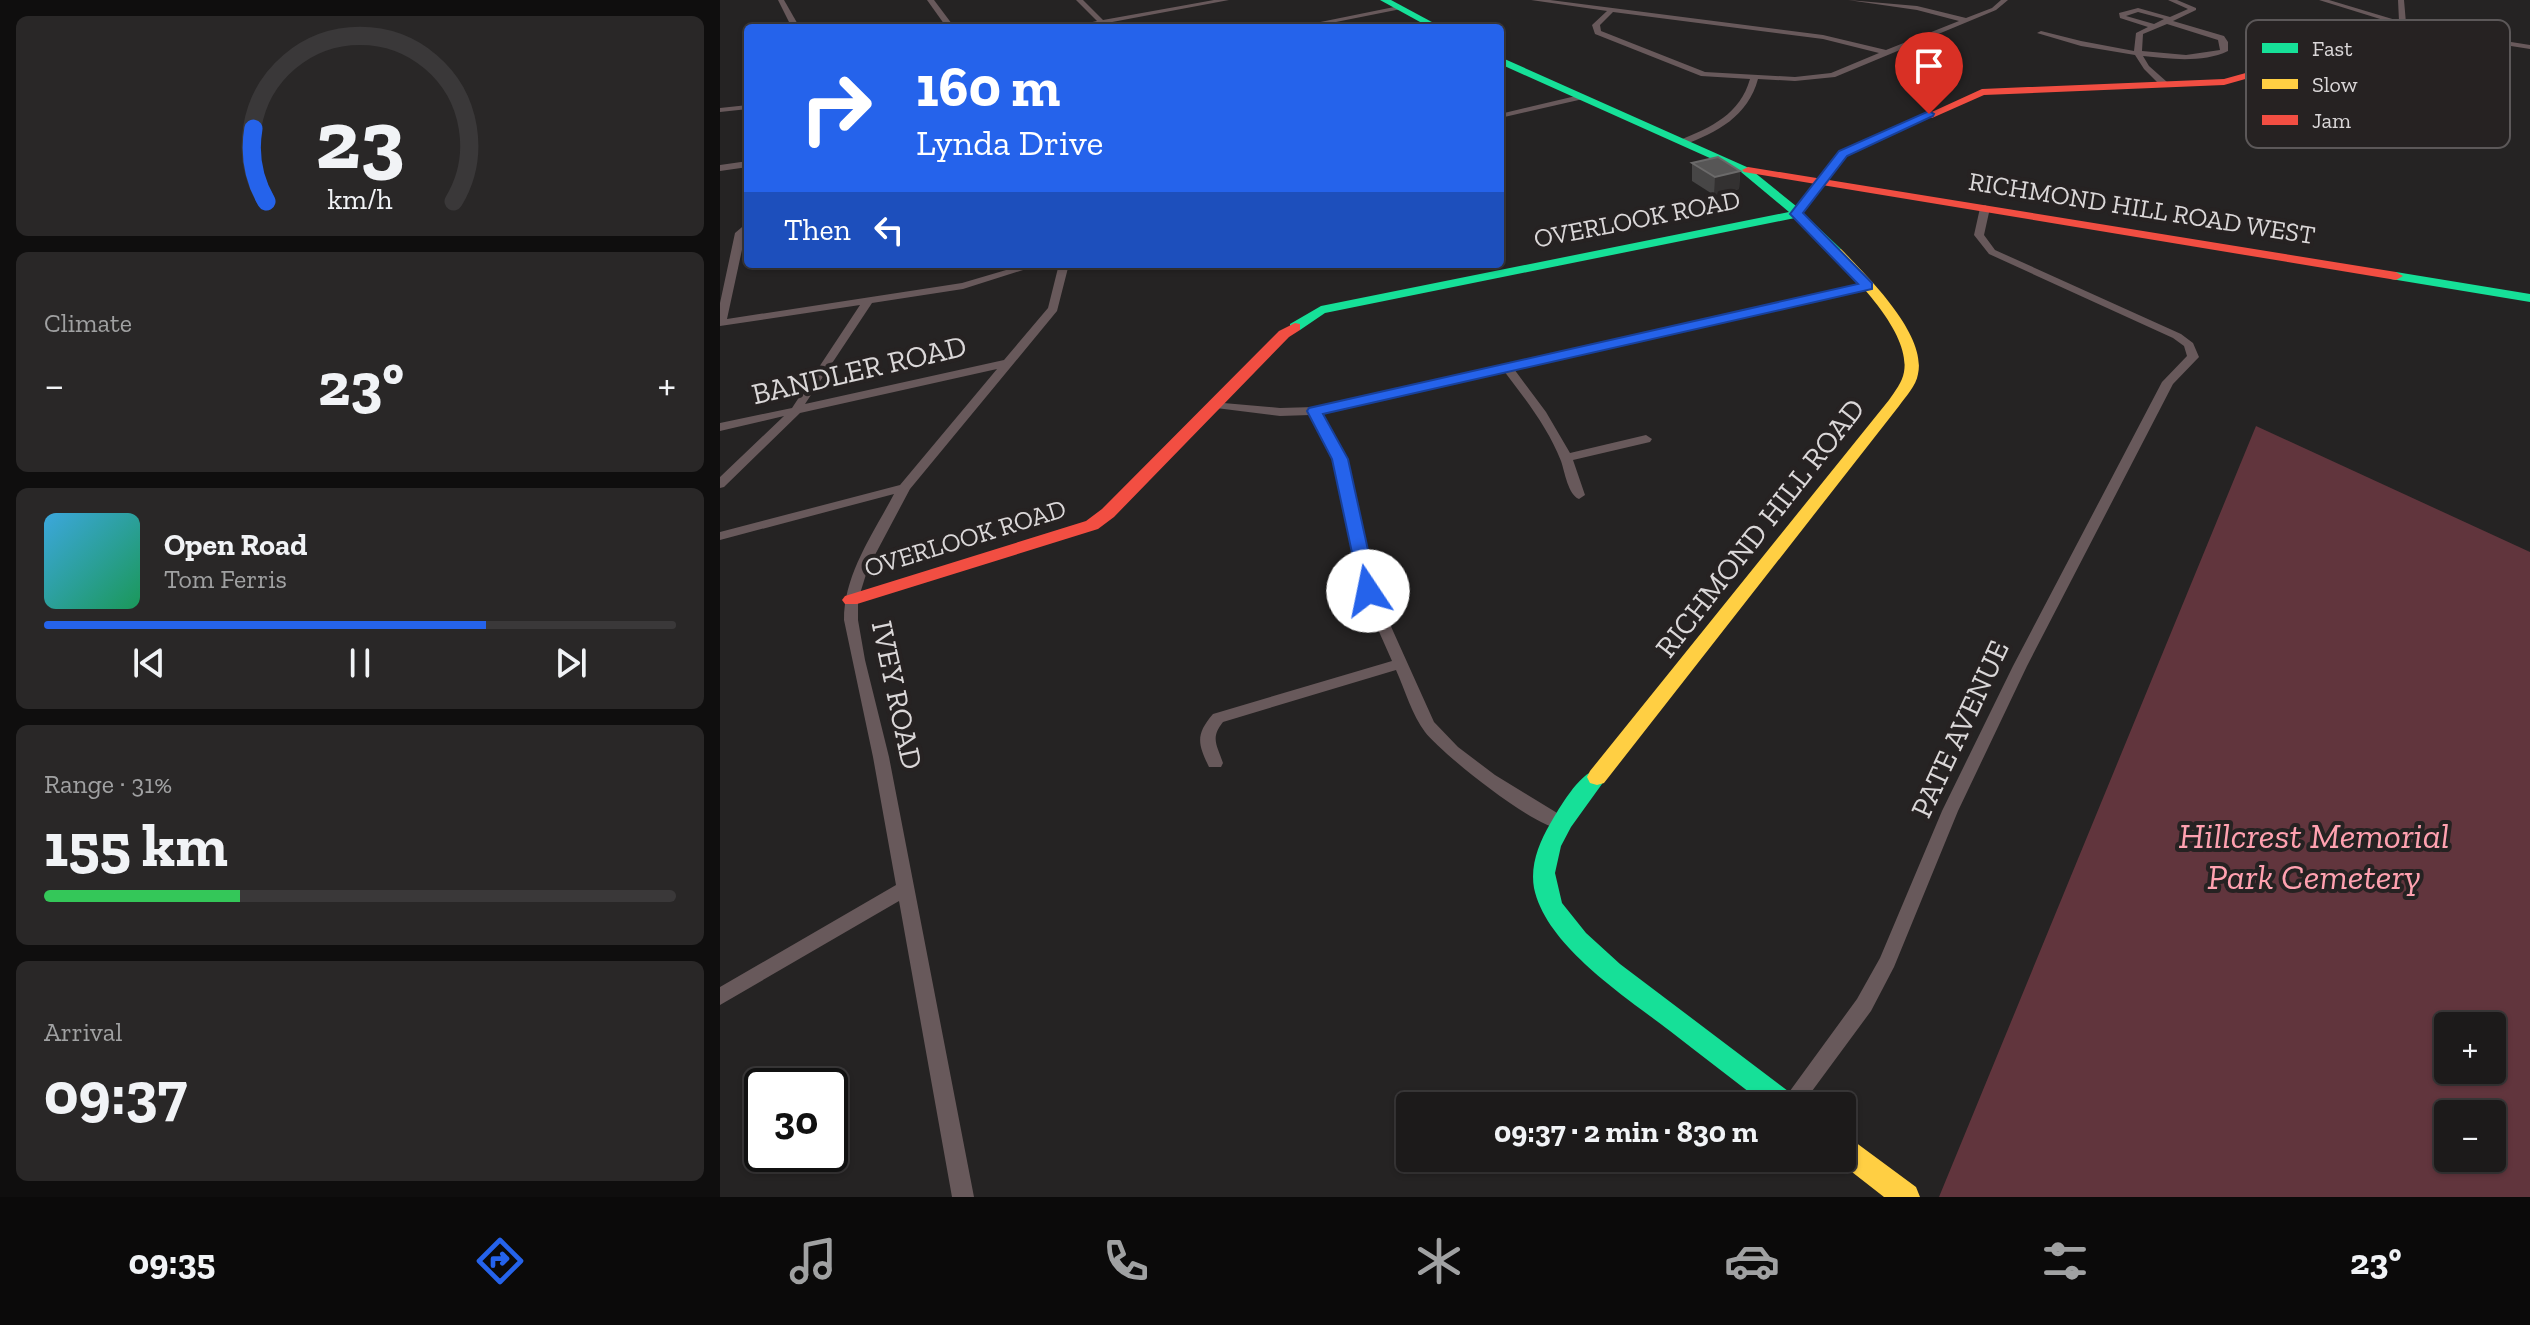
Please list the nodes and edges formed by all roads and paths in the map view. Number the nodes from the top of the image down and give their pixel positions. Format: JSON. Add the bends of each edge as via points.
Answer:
{"nodes":[{"id":1,"x":781,"y":0,"type":"edge"},
{"id":2,"x":930,"y":0,"type":"edge"},
{"id":3,"x":1079,"y":0,"type":"edge"},
{"id":4,"x":1226,"y":0,"type":"edge"},
{"id":5,"x":1534,"y":0,"type":"edge"},
{"id":6,"x":1851,"y":0,"type":"edge"},
{"id":7,"x":2005,"y":0,"type":"edge"},
{"id":8,"x":2171,"y":0,"type":"edge"},
{"id":9,"x":2322,"y":0,"type":"edge"},
{"id":10,"x":2401,"y":0,"type":"edge"},
{"id":11,"x":1391,"y":4,"type":"edge"},
{"id":12,"x":1610,"y":12,"type":"junction"},
{"id":13,"x":1966,"y":20,"type":"junction"},
{"id":14,"x":2168,"y":20,"type":"junction"},
{"id":15,"x":2390,"y":20,"type":"edge"},
{"id":16,"x":2403,"y":20,"type":"edge"},
{"id":17,"x":794,"y":24,"type":"edge"},
{"id":18,"x":948,"y":24,"type":"edge"},
{"id":19,"x":1104,"y":24,"type":"edge"},
{"id":20,"x":1110,"y":24,"type":"edge"},
{"id":21,"x":1311,"y":24,"type":"edge"},
{"id":22,"x":1430,"y":24,"type":"edge"},
{"id":23,"x":2153,"y":26,"type":"junction"},
{"id":24,"x":2041,"y":33,"type":"dead end"},
{"id":25,"x":2510,"y":44,"type":"edge"},
{"id":26,"x":2530,"y":47,"type":"edge"},
{"id":27,"x":2137,"y":52,"type":"junction"},
{"id":28,"x":1887,"y":53,"type":"junction"},
{"id":29,"x":1504,"y":62,"type":"edge"},
{"id":30,"x":2246,"y":77,"type":"edge"},
{"id":31,"x":1754,"y":78,"type":"junction"},
{"id":32,"x":2164,"y":84,"type":"junction"},
{"id":33,"x":1580,"y":97,"type":"junction"},
{"id":34,"x":744,"y":107,"type":"edge"},
{"id":35,"x":720,"y":110,"type":"edge"},
{"id":36,"x":1504,"y":115,"type":"edge"},
{"id":37,"x":1683,"y":142,"type":"junction"},
{"id":38,"x":744,"y":165,"type":"edge"},
{"id":39,"x":720,"y":168,"type":"edge"},
{"id":40,"x":1745,"y":170,"type":"junction"},
{"id":41,"x":1820,"y":181,"type":"junction"},
{"id":42,"x":1985,"y":208,"type":"junction"},
{"id":43,"x":1796,"y":214,"type":"junction"},
{"id":44,"x":744,"y":229,"type":"edge"},
{"id":45,"x":1024,"y":268,"type":"edge"},
{"id":46,"x":1063,"y":268,"type":"edge"},
{"id":47,"x":1867,"y":286,"type":"junction"},
{"id":48,"x":2530,"y":298,"type":"edge"},
{"id":49,"x":868,"y":301,"type":"junction"},
{"id":50,"x":720,"y":323,"type":"edge"},
{"id":51,"x":1009,"y":362,"type":"junction"},
{"id":52,"x":1506,"y":366,"type":"junction"},
{"id":53,"x":1216,"y":404,"type":"junction"},
{"id":54,"x":1314,"y":411,"type":"junction"},
{"id":55,"x":794,"y":413,"type":"junction"},
{"id":56,"x":720,"y":427,"type":"edge"},
{"id":57,"x":1646,"y":439,"type":"dead end"},
{"id":58,"x":1568,"y":457,"type":"junction"},
{"id":59,"x":720,"y":484,"type":"edge"},
{"id":60,"x":904,"y":488,"type":"junction"},
{"id":61,"x":1579,"y":495,"type":"dead end"},
{"id":62,"x":720,"y":536,"type":"edge"},
{"id":63,"x":851,"y":600,"type":"junction"},
{"id":64,"x":1399,"y":664,"type":"junction"},
{"id":65,"x":1215,"y":763,"type":"dead end"},
{"id":66,"x":1561,"y":824,"type":"junction"},
{"id":67,"x":906,"y":888,"type":"junction"},
{"id":68,"x":720,"y":997,"type":"edge"},
{"id":69,"x":1770,"y":1092,"type":"edge"},
{"id":70,"x":1799,"y":1092,"type":"edge"},
{"id":71,"x":1856,"y":1159,"type":"edge"},
{"id":72,"x":963,"y":1197,"type":"edge"},
{"id":73,"x":1906,"y":1197,"type":"edge"}],
"edges":[{"from":1,"to":17,"type":"street"},
{"from":2,"to":18,"type":"street"},
{"from":3,"to":19,"type":"street"},
{"from":4,"to":20,"type":"street"},
{"from":5,"to":12,"type":"street"},
{"from":6,"to":13,"type":"street"},
{"from":7,"to":13,"type":"street"},
{"from":8,"to":14,"type":"street","via":[[2194,9]]},
{"from":9,"to":15,"type":"street"},
{"from":10,"to":16,"type":"street"},
{"from":11,"to":21,"type":"street"},
{"from":11,"to":22,"type":"street"},
{"from":12,"to":28,"type":"street","via":[[1823,37]]},
{"from":12,"to":31,"type":"street","via":[[1596,25],[1598,32],[1687,69]]},
{"from":13,"to":28,"type":"street"},
{"from":14,"to":23,"type":"street"},
{"from":14,"to":23,"type":"street","via":[[2138,10],[2123,13],[2122,17]]},
{"from":14,"to":27,"type":"street","via":[[2221,38],[2224,51],[2206,56]]},
{"from":23,"to":27,"type":"street","via":[[2140,33]]},
{"from":24,"to":27,"type":"street","via":[[2079,45]]},
{"from":25,"to":26,"type":"street"},
{"from":27,"to":32,"type":"street"},
{"from":28,"to":31,"type":"street","via":[[1832,75]]},
{"from":29,"to":33,"type":"street","name":"RICHMOND HILL ROAD"},
{"from":30,"to":32,"type":"street"},
{"from":31,"to":37,"type":"street","via":[[1752,93],[1739,111]]},
{"from":32,"to":41,"type":"street","via":[[1982,92],[1843,154]]},
{"from":33,"to":36,"type":"street"},
{"from":33,"to":37,"type":"street","name":"RICHMOND HILL ROAD"},
{"from":34,"to":35,"type":"street"},
{"from":37,"to":40,"type":"street","name":"RICHMOND HILL ROAD"},
{"from":38,"to":39,"type":"street"},
{"from":40,"to":41,"type":"street","name":"RICHMOND HILL ROAD WEST"},
{"from":40,"to":43,"type":"street","name":"RICHMOND HILL ROAD"},
{"from":41,"to":42,"type":"street","name":"RICHMOND HILL ROAD WEST"},
{"from":41,"to":43,"type":"street"},
{"from":42,"to":48,"type":"street","name":"RICHMOND HILL ROAD WEST"},
{"from":42,"to":70,"type":"street","name":"PATE AVENUE","via":[[1978,231],[1992,252],[2184,340],[2193,357],[2177,370],[2020,666],[1950,811],[1888,961],[1864,1005]]},
{"from":43,"to":47,"type":"street","name":"RICHMOND HILL ROAD"},
{"from":43,"to":53,"type":"street","name":"OVERLOOK ROAD","via":[[1321,310],[1284,334]]},
{"from":44,"to":50,"type":"street"},
{"from":45,"to":49,"type":"street","via":[[963,286]]},
{"from":46,"to":51,"type":"street","name":"IVEY ROAD","via":[[1053,309]]},
{"from":47,"to":52,"type":"street"},
{"from":47,"to":66,"type":"street","name":"RICHMOND HILL ROAD","via":[[1907,341],[1912,363],[1906,386]]},
{"from":49,"to":50,"type":"street"},
{"from":49,"to":55,"type":"street"},
{"from":51,"to":55,"type":"street","name":"BANDLER ROAD"},
{"from":51,"to":60,"type":"street","name":"IVEY ROAD"},
{"from":52,"to":54,"type":"street"},
{"from":52,"to":58,"type":"street","via":[[1556,432]]},
{"from":53,"to":54,"type":"street"},
{"from":53,"to":63,"type":"street","name":"OVERLOOK ROAD","via":[[1092,525]]},
{"from":54,"to":64,"type":"street","via":[[1340,459],[1368,591]]},
{"from":55,"to":56,"type":"street","name":"BANDLER ROAD"},
{"from":55,"to":59,"type":"street"},
{"from":57,"to":58,"type":"street"},
{"from":58,"to":61,"type":"street"},
{"from":60,"to":62,"type":"street"},
{"from":60,"to":63,"type":"street","name":"IVEY ROAD","via":[[866,558]]},
{"from":63,"to":67,"type":"street","name":"IVEY ROAD","via":[[858,660]]},
{"from":64,"to":65,"type":"street","via":[[1218,718],[1207,739]]},
{"from":64,"to":66,"type":"street","via":[[1428,725],[1445,746]]},
{"from":66,"to":69,"type":"street","name":"RICHMOND HILL ROAD","via":[[1543,877],[1559,920],[1603,965]]},
{"from":67,"to":68,"type":"street"},
{"from":67,"to":72,"type":"street","name":"IVEY ROAD"},
{"from":71,"to":73,"type":"street"}]}
